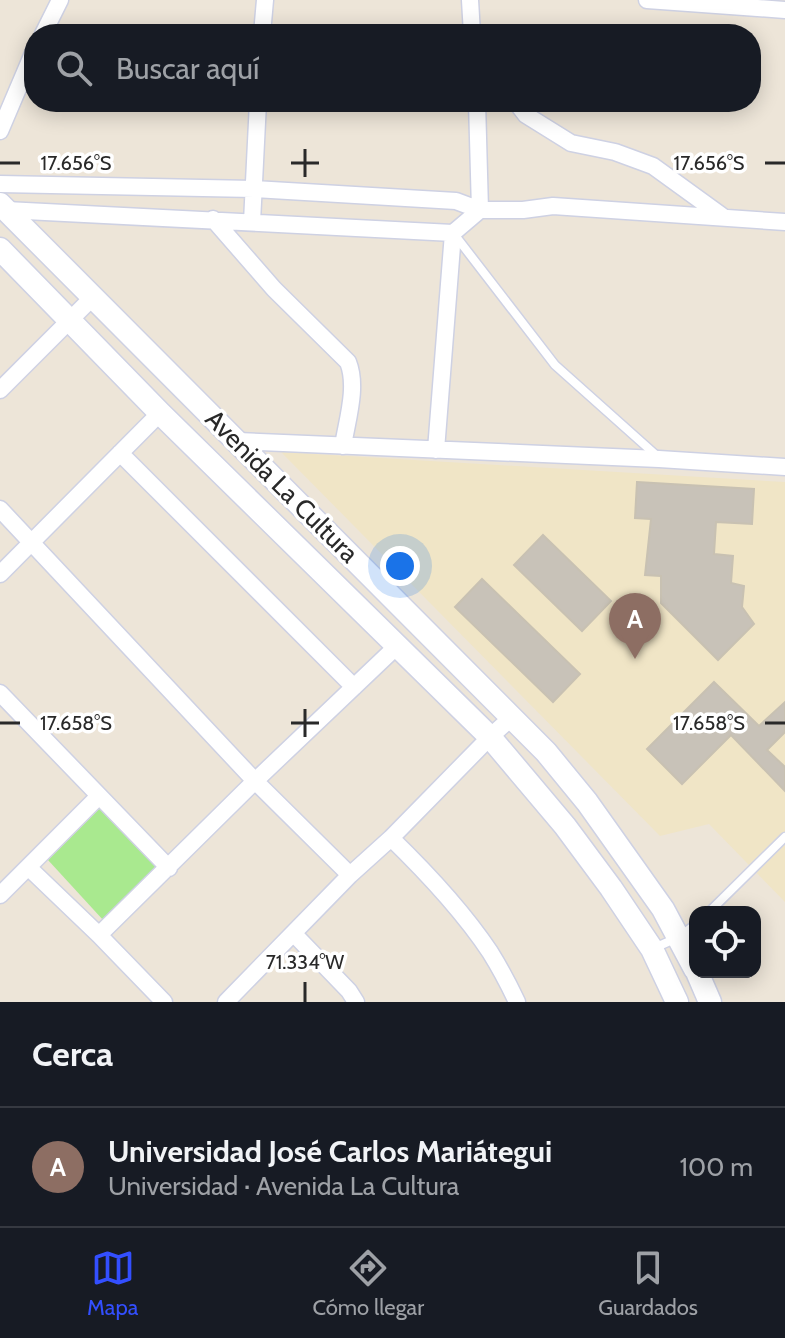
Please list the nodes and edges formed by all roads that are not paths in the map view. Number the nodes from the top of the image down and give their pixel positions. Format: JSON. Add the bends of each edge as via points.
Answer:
{"nodes":[{"id":1,"x":60,"y":0,"type":"edge"},
{"id":2,"x":265,"y":0,"type":"edge"},
{"id":3,"x":470,"y":0,"type":"edge"},
{"id":4,"x":647,"y":0,"type":"edge"},
{"id":5,"x":785,"y":10,"type":"edge"},
{"id":6,"x":48,"y":24,"type":"edge"},
{"id":7,"x":263,"y":24,"type":"edge"},
{"id":8,"x":471,"y":24,"type":"edge"},
{"id":9,"x":24,"y":78,"type":"edge"},
{"id":10,"x":258,"y":112,"type":"edge"},
{"id":11,"x":477,"y":112,"type":"edge"},
{"id":12,"x":524,"y":112,"type":"edge"},
{"id":13,"x":0,"y":131,"type":"edge"},
{"id":14,"x":0,"y":184,"type":"edge"},
{"id":15,"x":254,"y":189,"type":"junction"},
{"id":16,"x":2,"y":209,"type":"edge"},
{"id":17,"x":480,"y":210,"type":"junction"},
{"id":18,"x":724,"y":217,"type":"junction"},
{"id":19,"x":213,"y":219,"type":"junction"},
{"id":20,"x":252,"y":222,"type":"junction"},
{"id":21,"x":785,"y":222,"type":"edge"},
{"id":22,"x":453,"y":233,"type":"junction"},
{"id":23,"x":0,"y":249,"type":"edge"},
{"id":24,"x":92,"y":298,"type":"junction"},
{"id":25,"x":69,"y":320,"type":"junction"},
{"id":26,"x":0,"y":390,"type":"edge"},
{"id":27,"x":160,"y":413,"type":"junction"},
{"id":28,"x":238,"y":441,"type":"junction"},
{"id":29,"x":343,"y":446,"type":"junction"},
{"id":30,"x":436,"y":450,"type":"junction"},
{"id":31,"x":120,"y":453,"type":"junction"},
{"id":32,"x":659,"y":459,"type":"junction"},
{"id":33,"x":785,"y":467,"type":"edge"},
{"id":34,"x":0,"y":509,"type":"edge"},
{"id":35,"x":32,"y":543,"type":"junction"},
{"id":36,"x":0,"y":574,"type":"edge"},
{"id":37,"x":397,"y":646,"type":"junction"},
{"id":38,"x":354,"y":687,"type":"junction"},
{"id":39,"x":0,"y":693,"type":"edge"},
{"id":40,"x":6,"y":712,"type":"edge"},
{"id":41,"x":512,"y":717,"type":"junction"},
{"id":42,"x":490,"y":737,"type":"junction"},
{"id":43,"x":255,"y":781,"type":"junction"},
{"id":44,"x":99,"y":796,"type":"junction"},
{"id":45,"x":785,"y":837,"type":"edge"},
{"id":46,"x":391,"y":838,"type":"junction"},
{"id":47,"x":28,"y":867,"type":"junction"},
{"id":48,"x":169,"y":868,"type":"junction"},
{"id":49,"x":350,"y":875,"type":"junction"},
{"id":50,"x":0,"y":895,"type":"edge"},
{"id":51,"x":715,"y":906,"type":"edge"},
{"id":52,"x":687,"y":931,"type":"edge"},
{"id":53,"x":294,"y":934,"type":"junction"},
{"id":54,"x":99,"y":935,"type":"junction"},
{"id":55,"x":652,"y":949,"type":"junction"},
{"id":56,"x":700,"y":978,"type":"edge"},
{"id":57,"x":164,"y":1002,"type":"edge"},
{"id":58,"x":226,"y":1002,"type":"edge"},
{"id":59,"x":356,"y":1002,"type":"edge"},
{"id":60,"x":517,"y":1002,"type":"edge"},
{"id":61,"x":677,"y":1002,"type":"edge"},
{"id":62,"x":710,"y":1002,"type":"edge"}],
"edges":[{"from":1,"to":6,"type":"street"},
{"from":2,"to":7,"type":"street"},
{"from":3,"to":8,"type":"street"},
{"from":4,"to":5,"type":"street"},
{"from":9,"to":13,"type":"street"},
{"from":10,"to":15,"type":"street"},
{"from":11,"to":17,"type":"street"},
{"from":12,"to":18,"type":"street","via":[[571,143],[653,166]]},
{"from":14,"to":15,"type":"street"},
{"from":15,"to":17,"type":"street","via":[[456,201]]},
{"from":15,"to":20,"type":"street"},
{"from":16,"to":19,"type":"street"},
{"from":16,"to":24,"type":"street","name":"Avenida La Cultura"},
{"from":17,"to":18,"type":"street","via":[[553,206]]},
{"from":17,"to":22,"type":"street"},
{"from":18,"to":21,"type":"street"},
{"from":19,"to":20,"type":"street"},
{"from":19,"to":29,"type":"street","via":[[348,362],[352,383]]},
{"from":20,"to":22,"type":"street"},
{"from":22,"to":30,"type":"street"},
{"from":22,"to":32,"type":"lane","via":[[555,365]]},
{"from":23,"to":25,"type":"street","name":"Avenida La Cultura"},
{"from":24,"to":25,"type":"street"},
{"from":24,"to":28,"type":"street","name":"Avenida La Cultura"},
{"from":25,"to":26,"type":"street"},
{"from":25,"to":27,"type":"street","name":"Avenida La Cultura"},
{"from":27,"to":31,"type":"street"},
{"from":27,"to":37,"type":"street","name":"Avenida La Cultura"},
{"from":28,"to":29,"type":"street"},
{"from":28,"to":41,"type":"street","name":"Avenida La Cultura"},
{"from":29,"to":30,"type":"street"},
{"from":30,"to":32,"type":"street"},
{"from":31,"to":35,"type":"street"},
{"from":31,"to":38,"type":"street"},
{"from":32,"to":33,"type":"street"},
{"from":34,"to":35,"type":"street"},
{"from":35,"to":36,"type":"street"},
{"from":35,"to":43,"type":"street"},
{"from":37,"to":38,"type":"street"},
{"from":37,"to":42,"type":"street","name":"Avenida La Cultura"},
{"from":38,"to":43,"type":"street"},
{"from":39,"to":40,"type":"street"},
{"from":40,"to":44,"type":"street"},
{"from":41,"to":42,"type":"street"},
{"from":41,"to":52,"type":"street","name":"Avenida La Cultura","via":[[587,802],[663,909]]},
{"from":42,"to":46,"type":"street"},
{"from":42,"to":55,"type":"street","name":"Avenida La Cultura","via":[[565,826]]},
{"from":43,"to":48,"type":"street"},
{"from":43,"to":49,"type":"street"},
{"from":44,"to":47,"type":"street"},
{"from":44,"to":48,"type":"street"},
{"from":45,"to":51,"type":"lane"},
{"from":46,"to":49,"type":"street"},
{"from":46,"to":60,"type":"street","via":[[473,928]]},
{"from":47,"to":50,"type":"street"},
{"from":47,"to":54,"type":"street"},
{"from":48,"to":54,"type":"street"},
{"from":49,"to":53,"type":"street"},
{"from":52,"to":55,"type":"lane"},
{"from":53,"to":58,"type":"street"},
{"from":53,"to":59,"type":"street"},
{"from":54,"to":57,"type":"street"},
{"from":55,"to":61,"type":"street","name":"Avenida La Cultura"},
{"from":56,"to":62,"type":"street","name":"Avenida La Cultura"}]}
